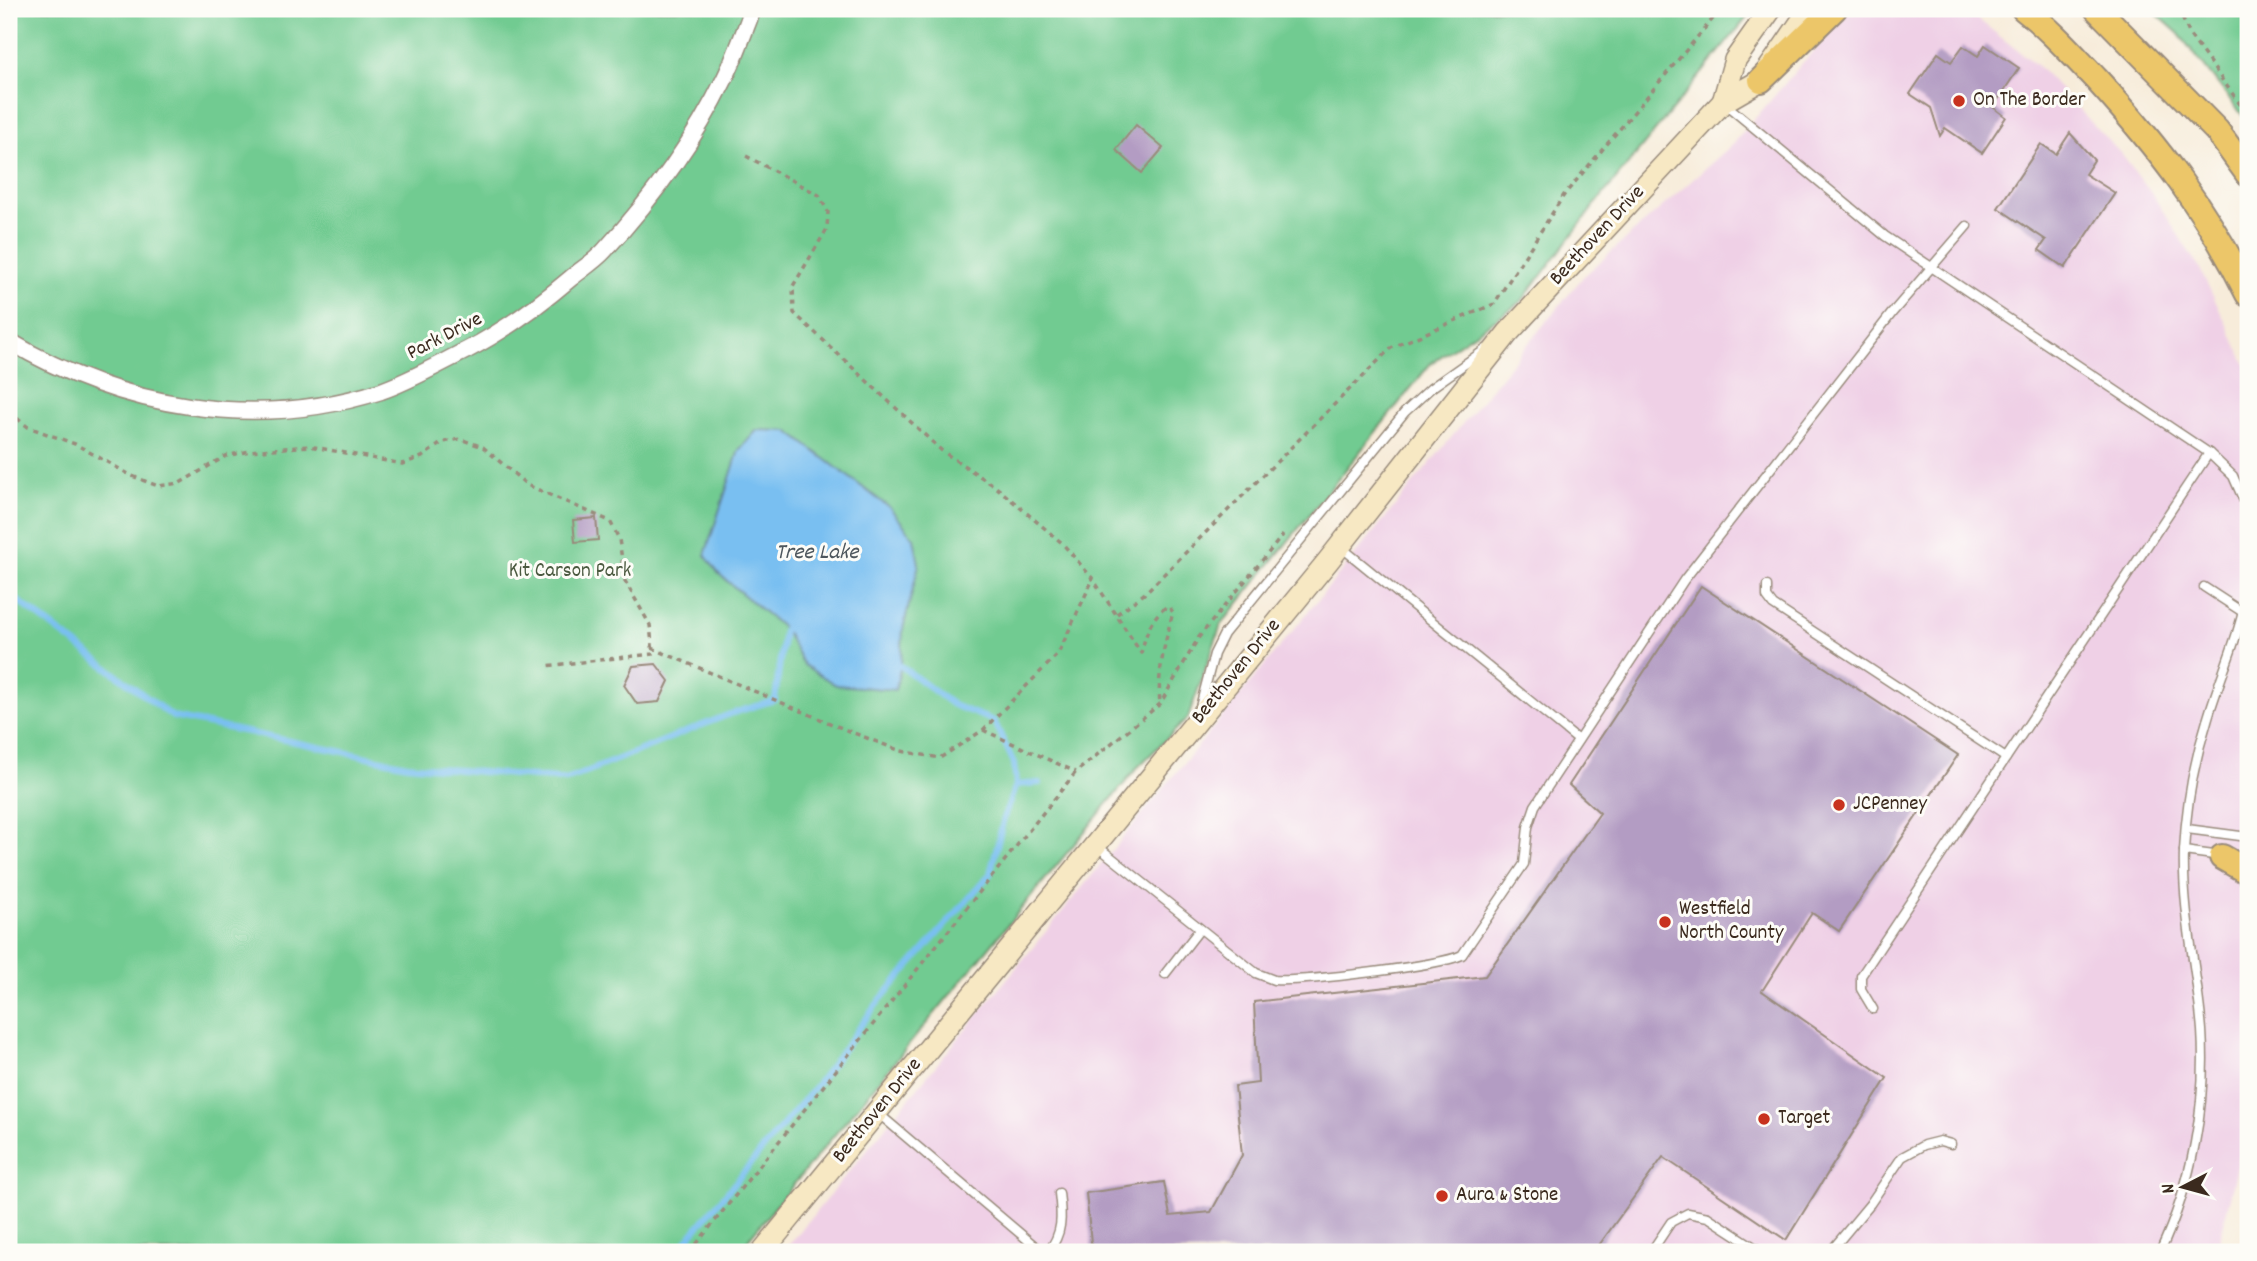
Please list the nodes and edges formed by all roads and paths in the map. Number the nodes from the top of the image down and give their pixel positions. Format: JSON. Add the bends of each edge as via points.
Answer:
{"nodes":[{"id":1,"x":753,"y":9,"type":"edge"},
{"id":2,"x":1721,"y":9,"type":"edge"},
{"id":3,"x":1771,"y":9,"type":"edge"},
{"id":4,"x":1810,"y":9,"type":"edge"},
{"id":5,"x":1834,"y":9,"type":"edge"},
{"id":6,"x":2004,"y":9,"type":"edge"},
{"id":7,"x":2097,"y":9,"type":"edge"},
{"id":8,"x":2178,"y":9,"type":"edge"},
{"id":9,"x":2030,"y":14,"type":"edge"},
{"id":10,"x":1761,"y":80,"type":"junction"},
{"id":11,"x":1723,"y":102,"type":"junction"},
{"id":12,"x":2248,"y":115,"type":"edge"},
{"id":13,"x":746,"y":156,"type":"dead end"},
{"id":14,"x":2248,"y":174,"type":"edge"},
{"id":15,"x":1967,"y":226,"type":"dead end"},
{"id":16,"x":1931,"y":265,"type":"junction"},
{"id":17,"x":2248,"y":294,"type":"edge"},
{"id":18,"x":1508,"y":333,"type":"junction"},
{"id":19,"x":9,"y":341,"type":"edge"},
{"id":20,"x":9,"y":412,"type":"edge"},
{"id":21,"x":2210,"y":453,"type":"junction"},
{"id":22,"x":2248,"y":510,"type":"edge"},
{"id":23,"x":1340,"y":547,"type":"junction"},
{"id":24,"x":1093,"y":579,"type":"junction"},
{"id":25,"x":1767,"y":586,"type":"dead end"},
{"id":26,"x":2204,"y":587,"type":"dead end"},
{"id":27,"x":2248,"y":589,"type":"edge"},
{"id":28,"x":2244,"y":613,"type":"junction"},
{"id":29,"x":1117,"y":614,"type":"junction"},
{"id":30,"x":652,"y":648,"type":"junction"},
{"id":31,"x":545,"y":666,"type":"dead end"},
{"id":32,"x":1195,"y":723,"type":"junction"},
{"id":33,"x":983,"y":730,"type":"junction"},
{"id":34,"x":1578,"y":740,"type":"junction"},
{"id":35,"x":2006,"y":758,"type":"junction"},
{"id":36,"x":1076,"y":773,"type":"junction"},
{"id":37,"x":2187,"y":829,"type":"junction"},
{"id":38,"x":2248,"y":837,"type":"edge"},
{"id":39,"x":1094,"y":845,"type":"junction"},
{"id":40,"x":2185,"y":851,"type":"junction"},
{"id":41,"x":2222,"y":857,"type":"junction"},
{"id":42,"x":2248,"y":860,"type":"edge"},
{"id":43,"x":2248,"y":872,"type":"edge"},
{"id":44,"x":1200,"y":929,"type":"junction"},
{"id":45,"x":1165,"y":974,"type":"dead end"},
{"id":46,"x":1873,"y":1009,"type":"dead end"},
{"id":47,"x":876,"y":1112,"type":"junction"},
{"id":48,"x":1951,"y":1144,"type":"dead end"},
{"id":49,"x":1059,"y":1193,"type":"dead end"},
{"id":50,"x":690,"y":1252,"type":"edge"},
{"id":51,"x":762,"y":1252,"type":"edge"},
{"id":52,"x":1042,"y":1252,"type":"edge"},
{"id":53,"x":1048,"y":1252,"type":"edge"},
{"id":54,"x":1651,"y":1252,"type":"edge"},
{"id":55,"x":1762,"y":1252,"type":"edge"},
{"id":56,"x":1830,"y":1252,"type":"edge"},
{"id":57,"x":2160,"y":1252,"type":"edge"}],
"edges":[{"from":1,"to":19,"type":"street","name":"Park Drive","via":[[725,78],[676,162],[603,253],[521,319],[397,385],[293,409],[202,408],[102,387]]},
{"from":2,"to":29,"type":"path","via":[[1564,195],[1494,304],[1391,348],[1144,594]]},
{"from":3,"to":11,"type":"main road","name":"Beethoven Drive","via":[[1735,60]]},
{"from":4,"to":10,"type":"main road","name":"Beethoven Drive"},
{"from":5,"to":10,"type":"main road"},
{"from":6,"to":9,"type":"main road"},
{"from":7,"to":14,"type":"main road","via":[[2217,131]]},
{"from":8,"to":12,"type":"path","via":[[2191,37]]},
{"from":9,"to":17,"type":"main road","via":[[2151,139],[2200,207]]},
{"from":10,"to":11,"type":"main road","name":"Beethoven Drive"},
{"from":11,"to":16,"type":"lane","via":[[1857,215]]},
{"from":11,"to":18,"type":"main road","name":"Beethoven Drive"},
{"from":13,"to":24,"type":"path","via":[[819,195],[828,212],[827,229],[793,286],[794,313],[942,451],[1032,515]]},
{"from":15,"to":16,"type":"lane"},
{"from":16,"to":21,"type":"lane"},
{"from":16,"to":34,"type":"lane","via":[[1684,580]]},
{"from":18,"to":23,"type":"main road","name":"Beethoven Drive"},
{"from":18,"to":32,"type":"lane","via":[[1405,412],[1224,634]]},
{"from":20,"to":30,"type":"path","via":[[28,427],[75,444],[158,486],[180,483],[226,456],[250,451],[309,446],[402,464],[443,442],[460,439],[483,447],[527,485],[610,522],[619,539],[625,581],[650,625]]},
{"from":21,"to":22,"type":"lane","via":[[2232,476]]},
{"from":21,"to":35,"type":"lane"},
{"from":23,"to":32,"type":"main road","name":"Beethoven Drive"},
{"from":23,"to":34,"type":"lane"},
{"from":24,"to":29,"type":"path"},
{"from":24,"to":33,"type":"path","via":[[1058,654]]},
{"from":25,"to":35,"type":"lane","via":[[1773,605]]},
{"from":26,"to":28,"type":"lane"},
{"from":27,"to":28,"type":"lane"},
{"from":28,"to":37,"type":"lane","via":[[2201,742]]},
{"from":29,"to":36,"type":"path","via":[[1141,653],[1148,628],[1161,610],[1168,606],[1173,612],[1164,643],[1160,704]]},
{"from":30,"to":31,"type":"path","via":[[653,654]]},
{"from":30,"to":33,"type":"path","via":[[901,751],[940,758]]},
{"from":32,"to":39,"type":"main road","name":"Beethoven Drive"},
{"from":33,"to":36,"type":"path"},
{"from":34,"to":44,"type":"lane","via":[[1535,806],[1524,864],[1462,955],[1399,967],[1274,980],[1256,973]]},
{"from":35,"to":46,"type":"lane","via":[[1861,976],[1861,989]]},
{"from":36,"to":50,"type":"path"},
{"from":37,"to":38,"type":"lane"},
{"from":37,"to":40,"type":"lane"},
{"from":39,"to":44,"type":"lane"},
{"from":39,"to":47,"type":"main road","name":"Beethoven Drive"},
{"from":40,"to":41,"type":"lane"},
{"from":40,"to":57,"type":"lane","via":[[2186,902],[2202,1031],[2202,1081],[2185,1185]]},
{"from":41,"to":42,"type":"lane"},
{"from":41,"to":43,"type":"main road"},
{"from":44,"to":45,"type":"lane"},
{"from":47,"to":51,"type":"main road","name":"Beethoven Drive"},
{"from":47,"to":52,"type":"lane"},
{"from":48,"to":56,"type":"lane","via":[[1924,1145],[1902,1157]]},
{"from":49,"to":53,"type":"lane","via":[[1061,1227]]},
{"from":54,"to":55,"type":"lane","via":[[1671,1222],[1688,1213],[1708,1217]]}]}
